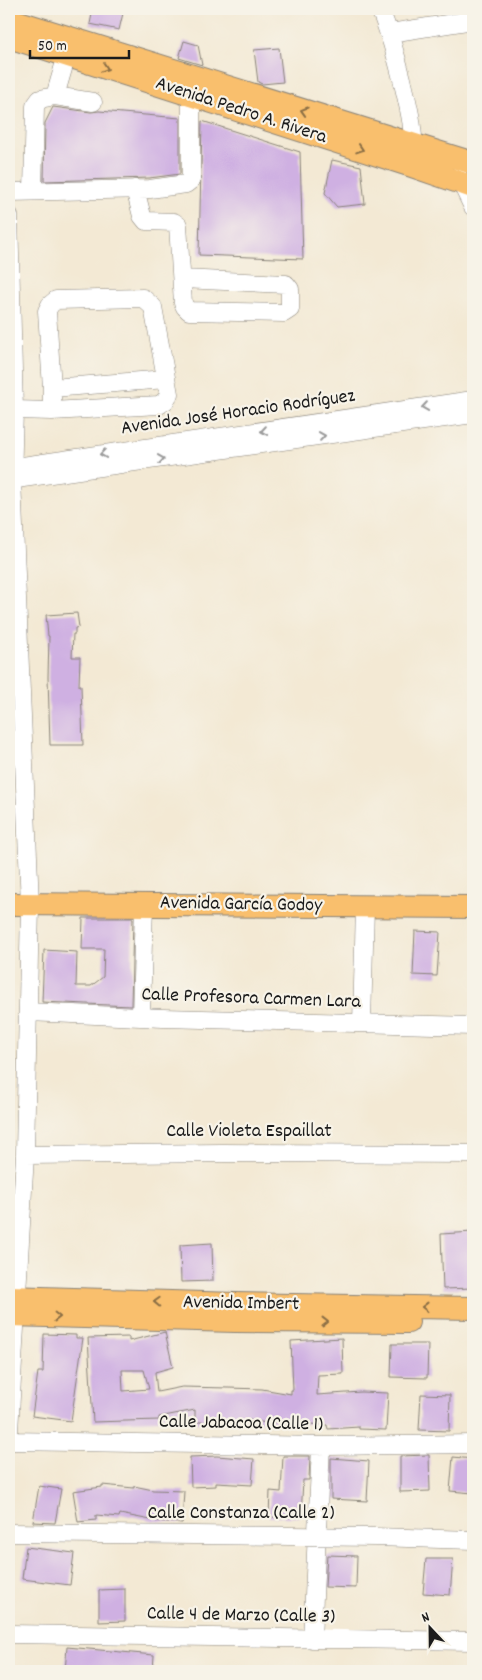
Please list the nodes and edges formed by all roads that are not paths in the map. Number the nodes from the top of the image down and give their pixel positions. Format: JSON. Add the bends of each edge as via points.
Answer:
{"nodes":[{"id":1,"x":380,"y":9,"type":"edge"},
{"id":2,"x":9,"y":19,"type":"edge"},
{"id":3,"x":473,"y":20,"type":"edge"},
{"id":4,"x":390,"y":33,"type":"junction"},
{"id":5,"x":9,"y":37,"type":"edge"},
{"id":6,"x":67,"y":56,"type":"junction"},
{"id":7,"x":191,"y":95,"type":"junction"},
{"id":8,"x":54,"y":96,"type":"junction"},
{"id":9,"x":93,"y":102,"type":"dead end"},
{"id":10,"x":413,"y":156,"type":"junction"},
{"id":11,"x":450,"y":156,"type":"junction"},
{"id":12,"x":473,"y":163,"type":"edge"},
{"id":13,"x":467,"y":185,"type":"edge"},
{"id":14,"x":136,"y":189,"type":"junction"},
{"id":15,"x":34,"y":191,"type":"junction"},
{"id":16,"x":9,"y":192,"type":"edge"},
{"id":17,"x":473,"y":208,"type":"edge"},
{"id":18,"x":9,"y":215,"type":"edge"},
{"id":19,"x":9,"y":260,"type":"edge"},
{"id":20,"x":182,"y":279,"type":"junction"},
{"id":21,"x":10,"y":313,"type":"edge"},
{"id":22,"x":166,"y":380,"type":"junction"},
{"id":23,"x":52,"y":388,"type":"junction"},
{"id":24,"x":473,"y":400,"type":"edge"},
{"id":25,"x":14,"y":410,"type":"junction"},
{"id":26,"x":52,"y":411,"type":"junction"},
{"id":27,"x":473,"y":414,"type":"edge"},
{"id":28,"x":10,"y":474,"type":"edge"},
{"id":29,"x":19,"y":904,"type":"edge"},
{"id":30,"x":144,"y":904,"type":"junction"},
{"id":31,"x":366,"y":906,"type":"junction"},
{"id":32,"x":473,"y":907,"type":"edge"},
{"id":33,"x":28,"y":1012,"type":"junction"},
{"id":34,"x":141,"y":1017,"type":"junction"},
{"id":35,"x":362,"y":1023,"type":"junction"},
{"id":36,"x":473,"y":1026,"type":"edge"},
{"id":37,"x":473,"y":1154,"type":"edge"},
{"id":38,"x":25,"y":1155,"type":"junction"},
{"id":39,"x":12,"y":1306,"type":"edge"},
{"id":40,"x":473,"y":1308,"type":"edge"},
{"id":41,"x":236,"y":1313,"type":"junction"},
{"id":42,"x":473,"y":1323,"type":"edge"},
{"id":43,"x":9,"y":1431,"type":"edge"},
{"id":44,"x":9,"y":1441,"type":"edge"},
{"id":45,"x":473,"y":1444,"type":"edge"},
{"id":46,"x":322,"y":1446,"type":"junction"},
{"id":47,"x":9,"y":1533,"type":"edge"},
{"id":48,"x":318,"y":1536,"type":"junction"},
{"id":49,"x":473,"y":1540,"type":"edge"},
{"id":50,"x":9,"y":1634,"type":"edge"},
{"id":51,"x":312,"y":1639,"type":"junction"},
{"id":52,"x":473,"y":1641,"type":"edge"}],
"edges":[{"from":1,"to":4,"type":"street"},
{"from":10,"to":2,"type":"main road","name":"Avenida Pedro A. Rivera","one_way":true},
{"from":3,"to":4,"type":"street"},
{"from":4,"to":10,"type":"street","via":[[412,117]]},
{"from":5,"to":6,"type":"main road","name":"Avenida Pedro A. Rivera"},
{"from":6,"to":7,"type":"main road","name":"Avenida Pedro A. Rivera","one_way":true},
{"from":6,"to":8,"type":"street"},
{"from":7,"to":10,"type":"main road","name":"Avenida Pedro A. Rivera","one_way":true},
{"from":7,"to":14,"type":"street","via":[[191,180],[186,184]]},
{"from":8,"to":9,"type":"street"},
{"from":8,"to":15,"type":"street","via":[[40,99],[36,106]]},
{"from":10,"to":11,"type":"main road","name":"Avenida Pedro A. Rivera"},
{"from":10,"to":13,"type":"main road","name":"Avenida Pedro A. Rivera"},
{"from":11,"to":12,"type":"main road","name":"Avenida Pedro A. Rivera"},
{"from":11,"to":13,"type":"street"},
{"from":13,"to":17,"type":"street"},
{"from":14,"to":15,"type":"street"},
{"from":14,"to":20,"type":"street","via":[[146,221],[178,225]]},
{"from":15,"to":16,"type":"street"},
{"from":18,"to":19,"type":"street"},
{"from":19,"to":21,"type":"street"},
{"from":20,"to":20,"type":"street","via":[[184,303],[189,310],[284,313],[290,308],[290,289],[286,284]]},
{"from":21,"to":25,"type":"street"},
{"from":22,"to":23,"type":"street"},
{"from":22,"to":23,"type":"street","via":[[153,307],[148,301],[143,298],[56,300],[46,311]]},
{"from":22,"to":26,"type":"street","via":[[169,394],[159,406]]},
{"from":23,"to":26,"type":"street"},
{"from":24,"to":28,"type":"street","name":"Avenida José Horacio Rodríguez","one_way":true},
{"from":25,"to":26,"type":"street"},
{"from":25,"to":28,"type":"street"},
{"from":28,"to":27,"type":"street","name":"Avenida José Horacio Rodríguez","one_way":true},
{"from":28,"to":29,"type":"street"},
{"from":29,"to":30,"type":"main road","name":"Avenida García Godoy"},
{"from":29,"to":33,"type":"street"},
{"from":30,"to":31,"type":"main road","name":"Avenida García Godoy"},
{"from":30,"to":34,"type":"street"},
{"from":31,"to":32,"type":"main road","name":"Avenida García Godoy"},
{"from":31,"to":35,"type":"street"},
{"from":33,"to":34,"type":"street","name":"Calle Profesora Carmen Lara"},
{"from":33,"to":38,"type":"street"},
{"from":34,"to":35,"type":"street","name":"Calle Profesora Carmen Lara"},
{"from":35,"to":36,"type":"street","name":"Calle Profesora Carmen Lara"},
{"from":37,"to":38,"type":"street","name":"Calle Violeta Espaillat"},
{"from":38,"to":39,"type":"street"},
{"from":39,"to":41,"type":"main road","name":"Avenida Imbert"},
{"from":39,"to":43,"type":"street"},
{"from":40,"to":41,"type":"main road","name":"Avenida Imbert","one_way":true},
{"from":41,"to":42,"type":"main road","name":"Avenida Imbert","one_way":true},
{"from":44,"to":46,"type":"street","name":"Calle Jabacoa (Calle 1)"},
{"from":45,"to":46,"type":"street","name":"Calle Jabacoa (Calle 1)"},
{"from":46,"to":48,"type":"street"},
{"from":47,"to":48,"type":"street","name":"Calle Constanza (Calle 2)"},
{"from":48,"to":49,"type":"street","name":"Calle Constanza (Calle 2)"},
{"from":48,"to":51,"type":"street"},
{"from":50,"to":51,"type":"street","name":"Calle 4 de Marzo (Calle 3)"},
{"from":51,"to":52,"type":"street","name":"Calle 4 de Marzo (Calle 3)"}]}
